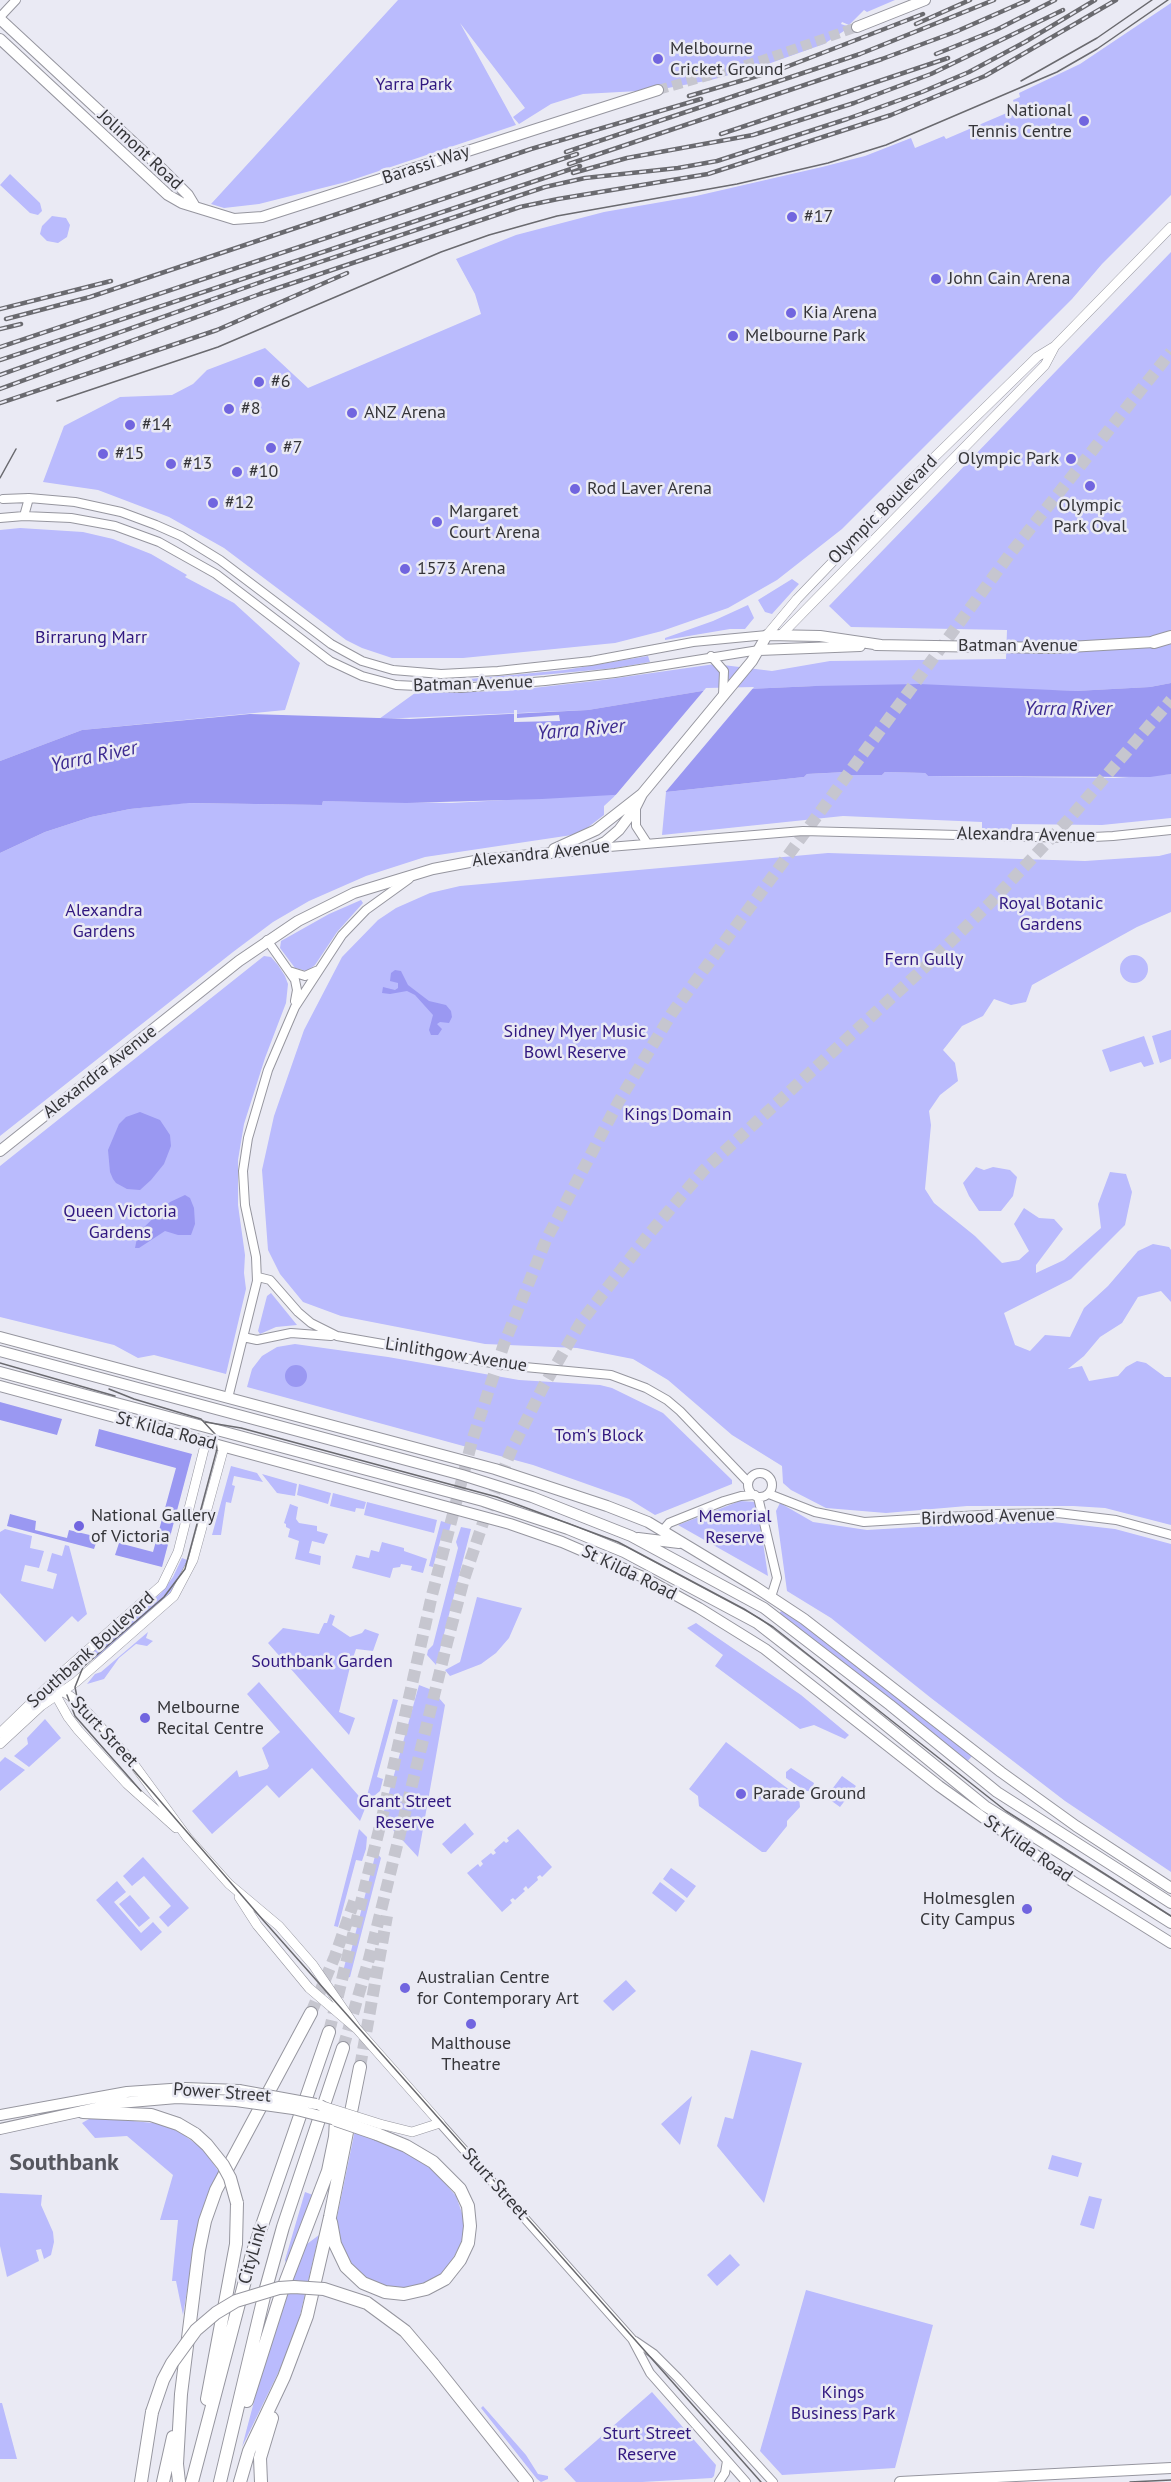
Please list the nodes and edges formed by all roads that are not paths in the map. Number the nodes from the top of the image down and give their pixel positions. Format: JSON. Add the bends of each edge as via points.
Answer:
{"nodes":[{"id":1,"x":16,"y":0,"type":"edge"},
{"id":2,"x":925,"y":0,"type":"edge"},
{"id":3,"x":0,"y":18,"type":"edge"},
{"id":4,"x":857,"y":27,"type":"tunnel mouth"},
{"id":5,"x":0,"y":39,"type":"edge"},
{"id":6,"x":658,"y":90,"type":"tunnel mouth"},
{"id":7,"x":137,"y":146,"type":"junction"},
{"id":8,"x":127,"y":157,"type":"junction"},
{"id":9,"x":194,"y":206,"type":"junction"},
{"id":10,"x":1171,"y":227,"type":"edge"},
{"id":11,"x":1055,"y":346,"type":"junction"},
{"id":12,"x":954,"y":440,"type":"junction"},
{"id":13,"x":964,"y":449,"type":"junction"},
{"id":14,"x":924,"y":467,"type":"junction"},
{"id":15,"x":934,"y":478,"type":"junction"},
{"id":16,"x":29,"y":498,"type":"junction"},
{"id":17,"x":3,"y":499,"type":"dead end"},
{"id":18,"x":24,"y":516,"type":"junction"},
{"id":19,"x":0,"y":518,"type":"edge"},
{"id":20,"x":816,"y":578,"type":"junction"},
{"id":21,"x":832,"y":583,"type":"junction"},
{"id":22,"x":781,"y":634,"type":"junction"},
{"id":23,"x":767,"y":635,"type":"junction"},
{"id":24,"x":1171,"y":638,"type":"edge"},
{"id":25,"x":1154,"y":642,"type":"joint"},
{"id":26,"x":881,"y":645,"type":"junction"},
{"id":27,"x":762,"y":649,"type":"junction"},
{"id":28,"x":652,"y":650,"type":"junction"},
{"id":29,"x":348,"y":654,"type":"junction"},
{"id":30,"x":711,"y":656,"type":"junction"},
{"id":31,"x":664,"y":665,"type":"junction"},
{"id":32,"x":342,"y":667,"type":"junction"},
{"id":33,"x":722,"y":697,"type":"junction"},
{"id":34,"x":636,"y":802,"type":"junction"},
{"id":35,"x":1171,"y":830,"type":"edge"},
{"id":36,"x":646,"y":843,"type":"junction"},
{"id":37,"x":582,"y":851,"type":"junction"},
{"id":38,"x":548,"y":852,"type":"junction"},
{"id":39,"x":417,"y":873,"type":"junction"},
{"id":40,"x":267,"y":940,"type":"junction"},
{"id":41,"x":319,"y":969,"type":"junction"},
{"id":42,"x":290,"y":971,"type":"junction"},
{"id":43,"x":295,"y":1007,"type":"junction"},
{"id":44,"x":0,"y":1151,"type":"edge"},
{"id":45,"x":258,"y":1277,"type":"junction"},
{"id":46,"x":0,"y":1337,"type":"edge"},
{"id":47,"x":243,"y":1337,"type":"junction"},
{"id":48,"x":350,"y":1338,"type":"junction"},
{"id":49,"x":0,"y":1351,"type":"edge"},
{"id":50,"x":0,"y":1372,"type":"edge"},
{"id":51,"x":0,"y":1386,"type":"edge"},
{"id":52,"x":228,"y":1398,"type":"junction"},
{"id":53,"x":224,"y":1412,"type":"junction"},
{"id":54,"x":212,"y":1429,"type":"junction"},
{"id":55,"x":225,"y":1432,"type":"junction"},
{"id":56,"x":206,"y":1442,"type":"junction"},
{"id":57,"x":224,"y":1447,"type":"junction"},
{"id":58,"x":722,"y":1452,"type":"junction"},
{"id":59,"x":754,"y":1474,"type":"junction"},
{"id":60,"x":410,"y":1482,"type":"junction"},
{"id":61,"x":773,"y":1482,"type":"junction"},
{"id":62,"x":748,"y":1483,"type":"junction"},
{"id":63,"x":768,"y":1494,"type":"junction"},
{"id":64,"x":410,"y":1496,"type":"junction"},
{"id":65,"x":757,"y":1496,"type":"junction"},
{"id":66,"x":724,"y":1501,"type":"junction"},
{"id":67,"x":804,"y":1509,"type":"junction"},
{"id":68,"x":766,"y":1526,"type":"junction"},
{"id":69,"x":663,"y":1530,"type":"junction"},
{"id":70,"x":1171,"y":1535,"type":"edge"},
{"id":71,"x":631,"y":1536,"type":"junction"},
{"id":72,"x":683,"y":1544,"type":"junction"},
{"id":73,"x":624,"y":1552,"type":"junction"},
{"id":74,"x":617,"y":1565,"type":"junction"},
{"id":75,"x":771,"y":1597,"type":"junction"},
{"id":76,"x":764,"y":1608,"type":"junction"},
{"id":77,"x":756,"y":1623,"type":"junction"},
{"id":78,"x":81,"y":1678,"type":"junction"},
{"id":79,"x":52,"y":1684,"type":"junction"},
{"id":80,"x":60,"y":1693,"type":"junction"},
{"id":81,"x":84,"y":1707,"type":"junction"},
{"id":82,"x":0,"y":1734,"type":"edge"},
{"id":83,"x":0,"y":1744,"type":"edge"},
{"id":84,"x":187,"y":1837,"type":"junction"},
{"id":85,"x":1093,"y":1837,"type":"junction"},
{"id":86,"x":1085,"y":1849,"type":"junction"},
{"id":87,"x":1077,"y":1866,"type":"junction"},
{"id":88,"x":1072,"y":1881,"type":"junction"},
{"id":89,"x":230,"y":1884,"type":"junction"},
{"id":90,"x":1171,"y":1888,"type":"edge"},
{"id":91,"x":1171,"y":1903,"type":"edge"},
{"id":92,"x":1171,"y":1923,"type":"edge"},
{"id":93,"x":1171,"y":1943,"type":"edge"},
{"id":94,"x":311,"y":2013,"type":"tunnel mouth"},
{"id":95,"x":357,"y":2029,"type":"junction"},
{"id":96,"x":329,"y":2032,"type":"tunnel mouth"},
{"id":97,"x":343,"y":2048,"type":"tunnel mouth"},
{"id":98,"x":360,"y":2067,"type":"tunnel mouth"},
{"id":99,"x":237,"y":2095,"type":"junction"},
{"id":100,"x":320,"y":2105,"type":"junction"},
{"id":101,"x":82,"y":2112,"type":"junction"},
{"id":102,"x":0,"y":2115,"type":"edge"},
{"id":103,"x":336,"y":2120,"type":"junction"},
{"id":104,"x":440,"y":2123,"type":"junction"},
{"id":105,"x":0,"y":2129,"type":"edge"},
{"id":106,"x":379,"y":2129,"type":"junction"},
{"id":107,"x":330,"y":2217,"type":"junction"},
{"id":108,"x":632,"y":2339,"type":"junction"},
{"id":109,"x":284,"y":2377,"type":"junction"},
{"id":110,"x":181,"y":2394,"type":"junction"},
{"id":111,"x":727,"y":2461,"type":"junction"},
{"id":112,"x":1171,"y":2468,"type":"edge"},
{"id":113,"x":185,"y":2480,"type":"edge"},
{"id":114,"x":141,"y":2482,"type":"edge"},
{"id":115,"x":163,"y":2482,"type":"edge"},
{"id":116,"x":220,"y":2482,"type":"edge"},
{"id":117,"x":240,"y":2482,"type":"edge"},
{"id":118,"x":261,"y":2482,"type":"edge"},
{"id":119,"x":527,"y":2482,"type":"edge"},
{"id":120,"x":719,"y":2482,"type":"edge"},
{"id":121,"x":746,"y":2482,"type":"edge"},
{"id":122,"x":773,"y":2482,"type":"edge"},
{"id":123,"x":900,"y":2482,"type":"edge"}],
"edges":[{"from":1,"to":3,"type":"street"},
{"from":2,"to":4,"type":"main road"},
{"from":3,"to":7,"type":"main road","name":"Jolimont Road"},
{"from":5,"to":8,"type":"main road","name":"Jolimont Road"},
{"from":6,"to":9,"type":"main road","name":"Barassi Way","via":[[262,218],[226,218]]},
{"from":7,"to":8,"type":"main road"},
{"from":7,"to":9,"type":"main road","name":"Jolimont Road"},
{"from":8,"to":9,"type":"main road","name":"Jolimont Road","via":[[171,197]]},
{"from":10,"to":11,"type":"main road","name":"Olympic Boulevard"},
{"from":11,"to":12,"type":"main road","name":"Olympic Boulevard","via":[[1037,357]]},
{"from":11,"to":13,"type":"main road","name":"Olympic Boulevard","via":[[1045,365]]},
{"from":12,"to":13,"type":"main road"},
{"from":12,"to":14,"type":"main road","name":"Olympic Boulevard"},
{"from":13,"to":15,"type":"main road","name":"Olympic Boulevard"},
{"from":14,"to":15,"type":"main road","via":[[932,471]]},
{"from":14,"to":20,"type":"main road","name":"Olympic Boulevard"},
{"from":15,"to":21,"type":"main road","name":"Olympic Boulevard"},
{"from":16,"to":17,"type":"street","name":"Batman Avenue"},
{"from":16,"to":18,"type":"street"},
{"from":16,"to":29,"type":"street","name":"Batman Avenue","via":[[107,508],[181,536]]},
{"from":18,"to":19,"type":"street","name":"Batman Avenue"},
{"from":18,"to":32,"type":"street","name":"Batman Avenue","via":[[100,523],[169,547],[216,574],[317,653]]},
{"from":20,"to":21,"type":"main road"},
{"from":20,"to":23,"type":"main road","name":"Olympic Boulevard"},
{"from":21,"to":22,"type":"main road","name":"Olympic Boulevard"},
{"from":22,"to":23,"type":"main road","name":"Batman Avenue"},
{"from":22,"to":26,"type":"main road","name":"Batman Avenue"},
{"from":22,"to":27,"type":"main road","name":"Olympic Boulevard"},
{"from":23,"to":27,"type":"main road","name":"Olympic Boulevard"},
{"from":23,"to":28,"type":"street","name":"Batman Avenue"},
{"from":24,"to":25,"type":"highway"},
{"from":25,"to":26,"type":"main road","name":"Batman Avenue","via":[[1052,648]]},
{"from":26,"to":27,"type":"main road","name":"Batman Avenue"},
{"from":27,"to":30,"type":"street","name":"Batman Avenue"},
{"from":27,"to":33,"type":"main road","name":"Olympic Boulevard"},
{"from":28,"to":29,"type":"street","name":"Batman Avenue","via":[[591,661],[441,675],[393,670]]},
{"from":28,"to":31,"type":"street"},
{"from":29,"to":32,"type":"street"},
{"from":30,"to":31,"type":"street","name":"Batman Avenue"},
{"from":30,"to":33,"type":"street","via":[[723,668]]},
{"from":31,"to":32,"type":"street","name":"Batman Avenue","via":[[461,688],[396,685]]},
{"from":33,"to":34,"type":"main road","name":"Olympic Boulevard"},
{"from":34,"to":36,"type":"street","via":[[636,824]]},
{"from":34,"to":37,"type":"main road","name":"Olympic Boulevard","via":[[612,837]]},
{"from":34,"to":38,"type":"main road","name":"Olympic Boulevard","via":[[596,830]]},
{"from":35,"to":36,"type":"street","name":"Alexandra Avenue","via":[[1074,837],[803,831]]},
{"from":36,"to":37,"type":"street","name":"Alexandra Avenue"},
{"from":37,"to":38,"type":"main road","name":"Alexandra Avenue"},
{"from":38,"to":39,"type":"main road","name":"Alexandra Avenue"},
{"from":39,"to":40,"type":"main road","name":"Alexandra Avenue","via":[[354,893]]},
{"from":39,"to":41,"type":"street","via":[[360,914]]},
{"from":40,"to":42,"type":"street"},
{"from":40,"to":44,"type":"main road","name":"Alexandra Avenue"},
{"from":41,"to":42,"type":"street","via":[[306,976]]},
{"from":41,"to":43,"type":"street"},
{"from":42,"to":43,"type":"street","via":[[297,990]]},
{"from":43,"to":45,"type":"street","via":[[268,1071],[246,1148],[244,1198]]},
{"from":45,"to":47,"type":"street"},
{"from":45,"to":48,"type":"street","name":"Linlithgow Avenue","via":[[270,1280],[311,1323]]},
{"from":46,"to":52,"type":"main road"},
{"from":47,"to":48,"type":"street","via":[[261,1340],[291,1333]]},
{"from":47,"to":52,"type":"street"},
{"from":48,"to":58,"type":"street","name":"Linlithgow Avenue","via":[[503,1365],[611,1375],[667,1401]]},
{"from":49,"to":53,"type":"main road","name":"St Kilda Road"},
{"from":50,"to":54,"type":"main road","name":"St Kilda Road"},
{"from":51,"to":56,"type":"main road","name":"St Kilda Road"},
{"from":52,"to":53,"type":"main road","name":"Southbank Boulevard"},
{"from":52,"to":69,"type":"main road","via":[[495,1469],[607,1506]]},
{"from":53,"to":54,"type":"main road","name":"Southbank Boulevard"},
{"from":53,"to":55,"type":"main road","name":"Southbank Boulevard"},
{"from":53,"to":71,"type":"main road","name":"St Kilda Road","via":[[473,1478]]},
{"from":54,"to":55,"type":"main road","name":"St Kilda Road"},
{"from":54,"to":56,"type":"main road","name":"Southbank Boulevard"},
{"from":55,"to":57,"type":"main road","name":"Southbank Boulevard"},
{"from":55,"to":60,"type":"main road","name":"St Kilda Road"},
{"from":56,"to":57,"type":"main road","name":"St Kilda Road"},
{"from":56,"to":79,"type":"main road","name":"Southbank Boulevard","via":[[178,1552],[167,1577],[155,1593]]},
{"from":57,"to":64,"type":"main road","name":"St Kilda Road"},
{"from":57,"to":78,"type":"main road","name":"Southbank Boulevard","via":[[193,1560],[182,1584],[165,1606]]},
{"from":58,"to":59,"type":"street","name":"Linlithgow Avenue"},
{"from":58,"to":62,"type":"street","name":"Linlithgow Avenue"},
{"from":59,"to":61,"type":"street","via":[[764,1473]]},
{"from":59,"to":62,"type":"street"},
{"from":60,"to":64,"type":"main road"},
{"from":60,"to":73,"type":"main road","name":"St Kilda Road","via":[[514,1510]]},
{"from":61,"to":63,"type":"street"},
{"from":61,"to":67,"type":"street","name":"Birdwood Avenue"},
{"from":62,"to":65,"type":"street","via":[[750,1492]]},
{"from":62,"to":66,"type":"street"},
{"from":63,"to":65,"type":"street"},
{"from":63,"to":67,"type":"street","name":"Birdwood Avenue"},
{"from":63,"to":68,"type":"street"},
{"from":64,"to":74,"type":"main road","name":"St Kilda Road","via":[[510,1524]]},
{"from":65,"to":66,"type":"street"},
{"from":65,"to":68,"type":"street"},
{"from":66,"to":69,"type":"street","via":[[669,1523]]},
{"from":67,"to":70,"type":"street","name":"Birdwood Avenue","via":[[864,1522],[1058,1513],[1116,1520]]},
{"from":68,"to":75,"type":"street","via":[[777,1578]]},
{"from":69,"to":72,"type":"main road"},
{"from":71,"to":72,"type":"main road"},
{"from":71,"to":76,"type":"main road","name":"St Kilda Road"},
{"from":72,"to":75,"type":"main road"},
{"from":73,"to":74,"type":"main road"},
{"from":73,"to":77,"type":"main road","name":"St Kilda Road"},
{"from":74,"to":88,"type":"main road","name":"St Kilda Road","via":[[699,1608],[765,1649],[932,1780]]},
{"from":75,"to":76,"type":"main road"},
{"from":75,"to":85,"type":"main road","via":[[992,1766]]},
{"from":76,"to":77,"type":"main road"},
{"from":76,"to":86,"type":"main road","name":"St Kilda Road","via":[[990,1787]]},
{"from":77,"to":87,"type":"main road","name":"St Kilda Road","via":[[825,1674],[985,1806]]},
{"from":78,"to":80,"type":"main road","name":"Southbank Boulevard"},
{"from":78,"to":81,"type":"main road","name":"Southbank Boulevard","via":[[76,1692]]},
{"from":79,"to":80,"type":"main road","name":"Sturt Street"},
{"from":79,"to":82,"type":"main road","name":"Southbank Boulevard"},
{"from":80,"to":81,"type":"main road","name":"Sturt Street"},
{"from":80,"to":83,"type":"main road","name":"Southbank Boulevard"},
{"from":80,"to":84,"type":"main road","name":"Sturt Street","via":[[75,1726],[127,1784]]},
{"from":81,"to":84,"type":"main road","name":"Sturt Street","via":[[140,1771]]},
{"from":84,"to":89,"type":"main road","name":"Sturt Street"},
{"from":85,"to":86,"type":"main road"},
{"from":85,"to":90,"type":"main road"},
{"from":86,"to":87,"type":"main road"},
{"from":86,"to":91,"type":"main road","name":"St Kilda Road"},
{"from":87,"to":88,"type":"main road"},
{"from":87,"to":92,"type":"main road","name":"St Kilda Road"},
{"from":88,"to":93,"type":"main road","name":"St Kilda Road"},
{"from":89,"to":95,"type":"main road","name":"Sturt Street","via":[[257,1925],[309,1988]]},
{"from":89,"to":95,"type":"main road","name":"Sturt Street","via":[[291,1940],[339,1999]]},
{"from":94,"to":110,"type":"highway","via":[[210,2206],[200,2250]]},
{"from":95,"to":104,"type":"main road","name":"Sturt Street"},
{"from":96,"to":113,"type":"highway","name":"CityLink","via":[[271,2192]]},
{"from":97,"to":116,"type":"highway","name":"CityLink","via":[[286,2216]]},
{"from":98,"to":107,"type":"highway"},
{"from":99,"to":100,"type":"main road","name":"Power Street","bridge":true},
{"from":99,"to":101,"type":"main road","name":"Power Street","via":[[142,2100],[100,2105]]},
{"from":99,"to":102,"type":"main road","name":"Power Street","via":[[185,2088],[127,2092]]},
{"from":99,"to":103,"type":"main road","name":"Power Street","bridge":true},
{"from":100,"to":103,"type":"main road","bridge":true,"via":[[333,2112]]},
{"from":100,"to":106,"type":"main road","name":"Power Street","bridge":true,"via":[[341,2110]]},
{"from":101,"to":105,"type":"main road","name":"Power Street"},
{"from":101,"to":113,"type":"highway","bridge":true,"via":[[151,2115],[178,2124],[195,2134],[223,2164],[237,2203],[229,2278]]},
{"from":103,"to":106,"type":"highway","bridge":true},
{"from":103,"to":116,"type":"highway","via":[[328,2171],[282,2291]]},
{"from":104,"to":106,"type":"main road","name":"Power Street","via":[[412,2132]]},
{"from":104,"to":108,"type":"street","name":"Sturt Street"},
{"from":106,"to":107,"type":"highway","via":[[433,2162],[460,2189],[468,2206],[470,2226],[460,2260],[445,2279],[426,2289],[404,2294],[378,2290],[346,2267],[335,2244]]},
{"from":107,"to":109,"type":"highway","via":[[307,2316]]},
{"from":108,"to":111,"type":"street","name":"Sturt Street","via":[[650,2373]]},
{"from":108,"to":122,"type":"street","name":"Sturt Street","via":[[678,2378]]},
{"from":109,"to":117,"type":"highway","via":[[249,2451]]},
{"from":109,"to":118,"type":"highway","via":[[260,2458]]},
{"from":110,"to":113,"type":"highway"},
{"from":110,"to":115,"type":"highway"},
{"from":111,"to":120,"type":"street"},
{"from":111,"to":121,"type":"street","name":"Sturt Street"},
{"from":112,"to":123,"type":"main road"},
{"from":114,"to":119,"type":"highway","bridge":true,"via":[[152,2412],[163,2380],[186,2341],[216,2313],[243,2298],[294,2287],[324,2289],[355,2298],[393,2320]]}]}
